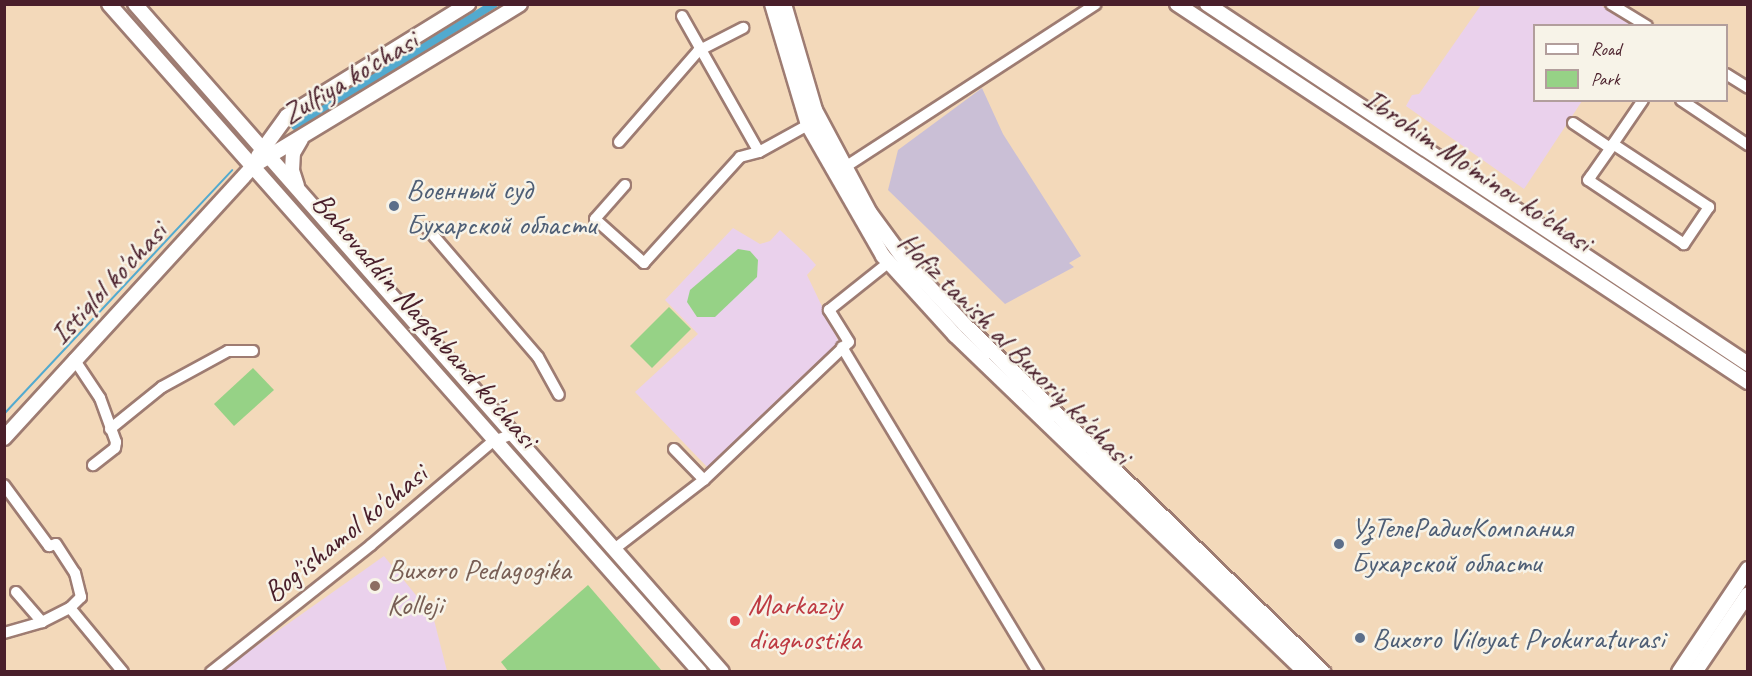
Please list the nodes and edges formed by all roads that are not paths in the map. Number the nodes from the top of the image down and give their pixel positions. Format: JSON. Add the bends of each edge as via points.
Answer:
{"nodes":[{"id":1,"x":109,"y":4,"type":"edge"},
{"id":2,"x":135,"y":4,"type":"edge"},
{"id":3,"x":468,"y":4,"type":"edge"},
{"id":4,"x":520,"y":4,"type":"edge"},
{"id":5,"x":772,"y":4,"type":"edge"},
{"id":6,"x":784,"y":4,"type":"edge"},
{"id":7,"x":1096,"y":4,"type":"edge"},
{"id":8,"x":1177,"y":4,"type":"edge"},
{"id":9,"x":1207,"y":4,"type":"edge"},
{"id":10,"x":1611,"y":4,"type":"edge"},
{"id":11,"x":682,"y":16,"type":"dead end"},
{"id":12,"x":1644,"y":24,"type":"edge"},
{"id":13,"x":743,"y":28,"type":"dead end"},
{"id":14,"x":698,"y":51,"type":"junction"},
{"id":15,"x":1728,"y":75,"type":"edge"},
{"id":16,"x":1748,"y":88,"type":"edge"},
{"id":17,"x":1642,"y":102,"type":"edge"},
{"id":18,"x":1684,"y":102,"type":"edge"},
{"id":19,"x":809,"y":117,"type":"junction"},
{"id":20,"x":278,"y":123,"type":"junction"},
{"id":21,"x":1573,"y":123,"type":"dead end"},
{"id":22,"x":245,"y":132,"type":"junction"},
{"id":23,"x":302,"y":138,"type":"junction"},
{"id":24,"x":618,"y":142,"type":"dead end"},
{"id":25,"x":1748,"y":145,"type":"edge"},
{"id":26,"x":1612,"y":146,"type":"junction"},
{"id":27,"x":759,"y":152,"type":"junction"},
{"id":28,"x":264,"y":153,"type":"junction"},
{"id":29,"x":253,"y":166,"type":"junction"},
{"id":30,"x":846,"y":166,"type":"junction"},
{"id":31,"x":834,"y":174,"type":"junction"},
{"id":32,"x":625,"y":185,"type":"dead end"},
{"id":33,"x":301,"y":196,"type":"junction"},
{"id":34,"x":427,"y":228,"type":"dead end"},
{"id":35,"x":888,"y":263,"type":"junction"},
{"id":36,"x":842,"y":346,"type":"junction"},
{"id":37,"x":253,"y":351,"type":"dead end"},
{"id":38,"x":74,"y":359,"type":"junction"},
{"id":39,"x":1748,"y":364,"type":"edge"},
{"id":40,"x":1748,"y":382,"type":"edge"},
{"id":41,"x":560,"y":396,"type":"dead end"},
{"id":42,"x":110,"y":429,"type":"junction"},
{"id":43,"x":510,"y":435,"type":"junction"},
{"id":44,"x":4,"y":438,"type":"edge"},
{"id":45,"x":493,"y":441,"type":"junction"},
{"id":46,"x":674,"y":449,"type":"dead end"},
{"id":47,"x":93,"y":465,"type":"dead end"},
{"id":48,"x":704,"y":480,"type":"junction"},
{"id":49,"x":4,"y":485,"type":"edge"},
{"id":50,"x":614,"y":550,"type":"junction"},
{"id":51,"x":1748,"y":569,"type":"edge"},
{"id":52,"x":16,"y":592,"type":"dead end"},
{"id":53,"x":1748,"y":594,"type":"edge"},
{"id":54,"x":70,"y":608,"type":"junction"},
{"id":55,"x":1250,"y":609,"type":"junction"},
{"id":56,"x":42,"y":622,"type":"junction"},
{"id":57,"x":4,"y":633,"type":"edge"},
{"id":58,"x":123,"y":672,"type":"edge"},
{"id":59,"x":211,"y":672,"type":"edge"},
{"id":60,"x":700,"y":672,"type":"edge"},
{"id":61,"x":722,"y":672,"type":"edge"},
{"id":62,"x":1038,"y":672,"type":"edge"},
{"id":63,"x":1305,"y":672,"type":"edge"},
{"id":64,"x":1323,"y":672,"type":"edge"},
{"id":65,"x":1679,"y":672,"type":"edge"},
{"id":66,"x":1695,"y":672,"type":"edge"}],
"edges":[{"from":1,"to":29,"type":"main road","name":"Bahovaddin Naqshband ko'chasi"},
{"from":2,"to":22,"type":"main road","name":"Bahovaddin Naqshband ko'chasi"},
{"from":3,"to":20,"type":"main road","name":"Zulfiya ko'chasi"},
{"from":4,"to":23,"type":"main road","name":"Zulfiya ko'chasi"},
{"from":5,"to":19,"type":"main road","name":"Hofiz tanish al Buxoriy ko'chasi"},
{"from":6,"to":19,"type":"main road"},
{"from":7,"to":30,"type":"street"},
{"from":8,"to":40,"type":"main road","name":"Ibrohim Mo'minov ko'chasi"},
{"from":9,"to":39,"type":"main road","name":"Ibrohim Mo'minov ko'chasi"},
{"from":10,"to":12,"type":"street"},
{"from":11,"to":14,"type":"street"},
{"from":13,"to":14,"type":"street"},
{"from":14,"to":24,"type":"street"},
{"from":14,"to":27,"type":"street"},
{"from":15,"to":16,"type":"street"},
{"from":17,"to":26,"type":"street"},
{"from":18,"to":25,"type":"street"},
{"from":19,"to":27,"type":"street"},
{"from":19,"to":30,"type":"main road","name":"Hofiz tanish al Buxoriy ko'chasi"},
{"from":19,"to":31,"type":"main road","name":"Hofiz tanish al Buxoriy ko'chasi"},
{"from":20,"to":22,"type":"main road"},
{"from":20,"to":28,"type":"main road","name":"Zulfiya ko'chasi"},
{"from":21,"to":26,"type":"street"},
{"from":22,"to":28,"type":"main road","name":"Bahovaddin Naqshband ko'chasi"},
{"from":23,"to":28,"type":"main road","name":"Zulfiya ko'chasi"},
{"from":23,"to":33,"type":"main road","via":[[293,153],[292,171]]},
{"from":26,"to":26,"type":"street","via":[[1708,207],[1684,244],[1588,180]]},
{"from":27,"to":32,"type":"street","via":[[740,157],[644,264],[595,219]]},
{"from":28,"to":29,"type":"main road","name":"Istiqlol ko'chasi"},
{"from":28,"to":33,"type":"main road","name":"Bahovaddin Naqshband ko'chasi"},
{"from":29,"to":38,"type":"main road","name":"Istiqlol ko'chasi"},
{"from":29,"to":45,"type":"main road","name":"Bahovaddin Naqshband ko'chasi"},
{"from":30,"to":31,"type":"street"},
{"from":30,"to":55,"type":"main road","name":"Hofiz tanish al Buxoriy ko'chasi","via":[[870,213],[906,262]]},
{"from":31,"to":35,"type":"main road","name":"Hofiz tanish al Buxoriy ko'chasi"},
{"from":33,"to":43,"type":"main road","name":"Bahovaddin Naqshband ko'chasi"},
{"from":34,"to":41,"type":"street","via":[[538,357]]},
{"from":35,"to":36,"type":"street","via":[[829,310],[849,342]]},
{"from":35,"to":55,"type":"main road","name":"Hofiz tanish al Buxoriy ko'chasi","via":[[955,335]]},
{"from":36,"to":48,"type":"street"},
{"from":36,"to":62,"type":"street"},
{"from":37,"to":42,"type":"street","via":[[228,351],[162,387]]},
{"from":38,"to":42,"type":"street","via":[[100,398]]},
{"from":38,"to":44,"type":"main road","name":"Istiqlol ko'chasi"},
{"from":42,"to":47,"type":"street","via":[[115,448]]},
{"from":43,"to":45,"type":"street","name":"Bog'ishamol ko'chasi"},
{"from":43,"to":50,"type":"main road","name":"Bahovaddin Naqshband ko'chasi"},
{"from":45,"to":59,"type":"street","name":"Bog'ishamol ko'chasi"},
{"from":45,"to":60,"type":"main road","name":"Bahovaddin Naqshband ko'chasi"},
{"from":46,"to":48,"type":"street"},
{"from":48,"to":50,"type":"street"},
{"from":49,"to":54,"type":"street","via":[[49,546],[56,544],[75,573],[81,597]]},
{"from":50,"to":61,"type":"main road","name":"Bahovaddin Naqshband ko'chasi"},
{"from":51,"to":65,"type":"main road"},
{"from":52,"to":56,"type":"street"},
{"from":53,"to":66,"type":"main road"},
{"from":54,"to":56,"type":"street"},
{"from":54,"to":58,"type":"street"},
{"from":55,"to":63,"type":"main road","name":"Hofiz tanish al Buxoriy ko'chasi"},
{"from":55,"to":64,"type":"main road","name":"Hofiz tanish al Buxoriy ko'chasi"},
{"from":56,"to":57,"type":"street"}]}
